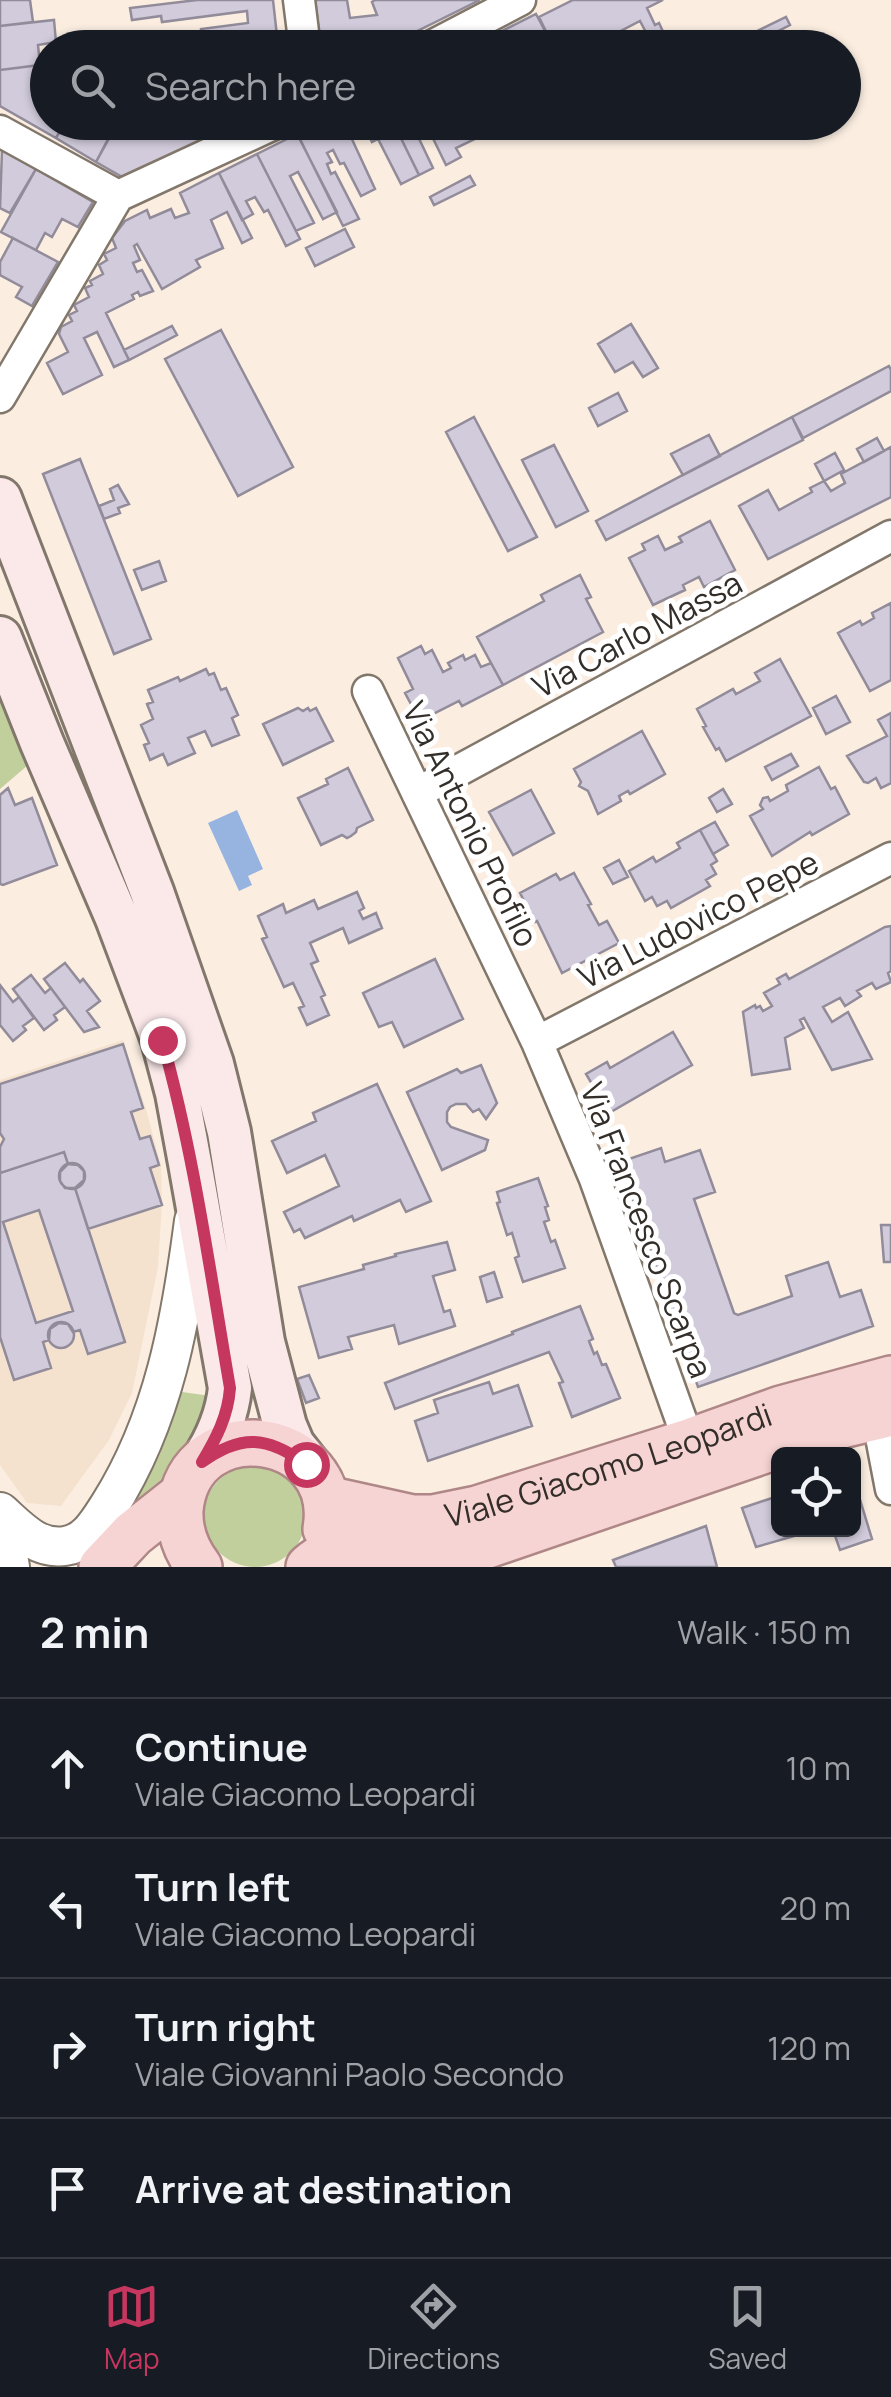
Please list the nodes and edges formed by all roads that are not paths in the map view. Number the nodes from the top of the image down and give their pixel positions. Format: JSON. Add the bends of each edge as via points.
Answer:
{"nodes":[{"id":1,"x":299,"y":0,"type":"edge"},
{"id":2,"x":520,"y":0,"type":"edge"},
{"id":3,"x":303,"y":30,"type":"edge"},
{"id":4,"x":462,"y":30,"type":"edge"},
{"id":5,"x":0,"y":131,"type":"edge"},
{"id":6,"x":239,"y":140,"type":"edge"},
{"id":7,"x":118,"y":196,"type":"junction"},
{"id":8,"x":0,"y":397,"type":"edge"},
{"id":9,"x":0,"y":499,"type":"edge"},
{"id":10,"x":891,"y":536,"type":"edge"},
{"id":11,"x":0,"y":638,"type":"edge"},
{"id":12,"x":368,"y":691,"type":"dead end"},
{"id":13,"x":417,"y":793,"type":"junction"},
{"id":14,"x":891,"y":858,"type":"edge"},
{"id":15,"x":152,"y":892,"type":"junction"},
{"id":16,"x":112,"y":907,"type":"junction"},
{"id":17,"x":537,"y":1042,"type":"junction"},
{"id":18,"x":197,"y":1198,"type":"junction"},
{"id":19,"x":887,"y":1393,"type":"edge"},
{"id":20,"x":688,"y":1442,"type":"junction"},
{"id":21,"x":192,"y":1480,"type":"junction"},
{"id":22,"x":316,"y":1481,"type":"junction"},
{"id":23,"x":891,"y":1489,"type":"edge"},
{"id":24,"x":0,"y":1512,"type":"edge"},
{"id":25,"x":10,"y":1567,"type":"edge"},
{"id":26,"x":48,"y":1567,"type":"edge"},
{"id":27,"x":102,"y":1567,"type":"edge"},
{"id":28,"x":199,"y":1567,"type":"edge"},
{"id":29,"x":308,"y":1567,"type":"edge"}],
"edges":[{"from":1,"to":3,"type":"street"},
{"from":2,"to":4,"type":"street"},
{"from":5,"to":7,"type":"street"},
{"from":6,"to":7,"type":"street"},
{"from":7,"to":8,"type":"street"},
{"from":9,"to":15,"type":"main road"},
{"from":10,"to":13,"type":"street","name":"Via Carlo Massa"},
{"from":11,"to":16,"type":"main road"},
{"from":12,"to":13,"type":"street","name":"Via Antonio Profilo"},
{"from":13,"to":17,"type":"street","name":"Via Antonio Profilo"},
{"from":14,"to":17,"type":"street","name":"Via Ludovico Pepe"},
{"from":15,"to":16,"type":"main road"},
{"from":15,"to":22,"type":"main road","via":[[229,1132],[285,1426]]},
{"from":16,"to":18,"type":"main road","via":[[162,1040]]},
{"from":17,"to":20,"type":"street","name":"Via Francesco Scarpa","via":[[596,1180]]},
{"from":18,"to":21,"type":"main road","via":[[230,1388],[218,1436]]},
{"from":18,"to":24,"type":"street","via":[[165,1381],[138,1456],[112,1500],[86,1538],[70,1546],[33,1541]]},
{"from":19,"to":20,"type":"main road","name":"Viale Giacomo Leopardi","via":[[781,1409]]},
{"from":19,"to":23,"type":"street"},
{"from":19,"to":29,"type":"main road","name":"Viale Giacomo Leopardi","via":[[785,1443],[473,1550],[418,1556],[362,1548],[321,1556]]},
{"from":20,"to":22,"type":"main road","name":"Viale Giacomo Leopardi","via":[[433,1518],[388,1514]]},
{"from":21,"to":22,"type":"main road","name":"Viale Giacomo Leopardi","via":[[218,1450],[258,1441],[286,1449]]},
{"from":21,"to":27,"type":"main road","name":"Viale Giacomo Leopardi"},
{"from":21,"to":28,"type":"main road","via":[[179,1524]]},
{"from":22,"to":29,"type":"main road","name":"Viale Giacomo Leopardi","via":[[328,1518]]},
{"from":24,"to":25,"type":"street"},
{"from":24,"to":26,"type":"street","via":[[18,1545]]}]}
